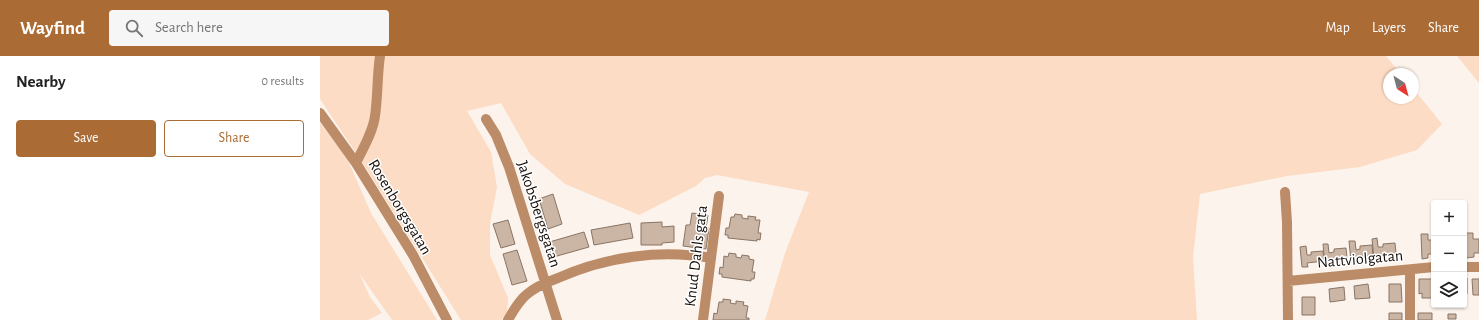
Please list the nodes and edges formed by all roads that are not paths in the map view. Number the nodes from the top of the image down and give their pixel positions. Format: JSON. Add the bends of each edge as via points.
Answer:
{"nodes":[{"id":1,"x":380,"y":56,"type":"edge"},
{"id":2,"x":320,"y":113,"type":"edge"},
{"id":3,"x":486,"y":119,"type":"dead end"},
{"id":4,"x":356,"y":163,"type":"junction"},
{"id":5,"x":1285,"y":192,"type":"dead end"},
{"id":6,"x":719,"y":196,"type":"dead end"},
{"id":7,"x":711,"y":258,"type":"junction"},
{"id":8,"x":1431,"y":267,"type":"edge"},
{"id":9,"x":1467,"y":267,"type":"edge"},
{"id":10,"x":1479,"y":267,"type":"edge"},
{"id":11,"x":1410,"y":270,"type":"junction"},
{"id":12,"x":1288,"y":276,"type":"junction"},
{"id":13,"x":546,"y":283,"type":"junction"},
{"id":14,"x":447,"y":320,"type":"edge"},
{"id":15,"x":508,"y":320,"type":"edge"},
{"id":16,"x":557,"y":320,"type":"edge"},
{"id":17,"x":703,"y":320,"type":"edge"},
{"id":18,"x":1288,"y":320,"type":"edge"},
{"id":19,"x":1410,"y":320,"type":"edge"}],
"edges":[{"from":1,"to":4,"type":"street","via":[[375,116]]},
{"from":2,"to":4,"type":"street","name":"Rosenborgsgatan"},
{"from":3,"to":13,"type":"street","name":"Jakobsbergsgatan","via":[[496,134],[509,167]]},
{"from":4,"to":14,"type":"street","name":"Rosenborgsgatan","via":[[413,255]]},
{"from":5,"to":12,"type":"street"},
{"from":6,"to":7,"type":"street","name":"Knud Dahls gata"},
{"from":7,"to":13,"type":"street","via":[[697,255],[628,257],[576,270]]},
{"from":7,"to":17,"type":"street","name":"Knud Dahls gata"},
{"from":8,"to":11,"type":"street","name":"Nattviolgatan"},
{"from":9,"to":10,"type":"street"},
{"from":11,"to":12,"type":"street","name":"Nattviolgatan"},
{"from":11,"to":19,"type":"street"},
{"from":12,"to":18,"type":"street"},
{"from":13,"to":15,"type":"street","via":[[526,295]]},
{"from":13,"to":16,"type":"street","name":"Jakobsbergsgatan"}]}
